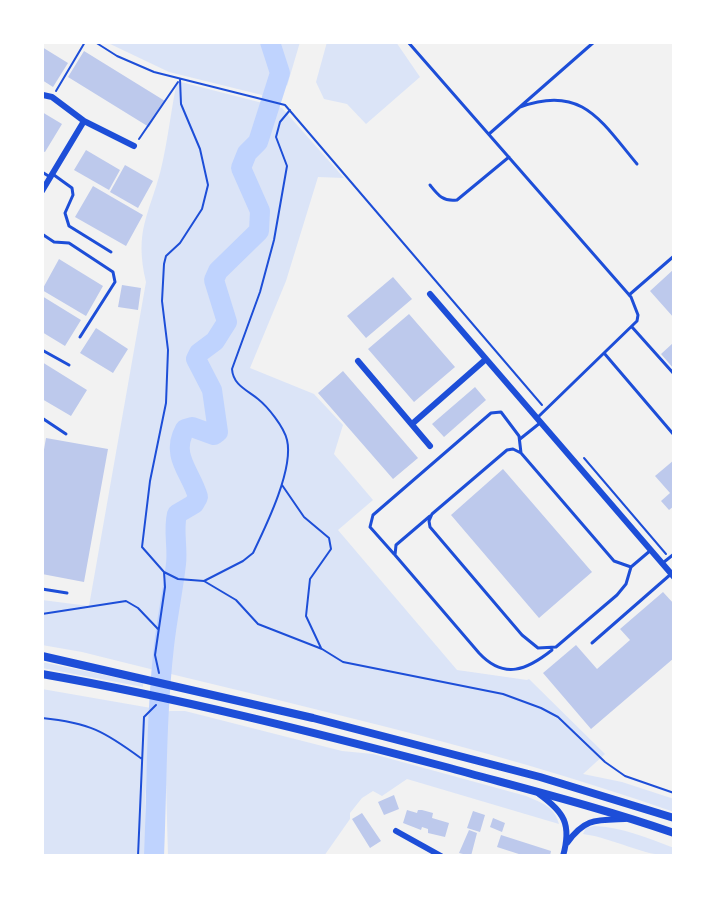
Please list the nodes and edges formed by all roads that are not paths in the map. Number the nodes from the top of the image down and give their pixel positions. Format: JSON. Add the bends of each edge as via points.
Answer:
{"nodes":[{"id":1,"x":408,"y":42,"type":"edge"},
{"id":2,"x":594,"y":42,"type":"edge"},
{"id":3,"x":42,"y":94,"type":"edge"},
{"id":4,"x":520,"y":107,"type":"junction"},
{"id":5,"x":84,"y":122,"type":"junction"},
{"id":6,"x":489,"y":134,"type":"junction"},
{"id":7,"x":134,"y":147,"type":"road end"},
{"id":8,"x":509,"y":157,"type":"junction"},
{"id":9,"x":637,"y":164,"type":"dead end"},
{"id":10,"x":42,"y":172,"type":"edge"},
{"id":11,"x":51,"y":175,"type":"junction"},
{"id":12,"x":430,"y":185,"type":"dead end"},
{"id":13,"x":42,"y":191,"type":"edge"},
{"id":14,"x":42,"y":234,"type":"edge"},
{"id":15,"x":111,"y":252,"type":"dead end"},
{"id":16,"x":674,"y":256,"type":"edge"},
{"id":17,"x":430,"y":294,"type":"dead end"},
{"id":18,"x":629,"y":295,"type":"junction"},
{"id":19,"x":632,"y":327,"type":"junction"},
{"id":20,"x":80,"y":338,"type":"dead end"},
{"id":21,"x":42,"y":350,"type":"edge"},
{"id":22,"x":604,"y":353,"type":"junction"},
{"id":23,"x":486,"y":359,"type":"junction"},
{"id":24,"x":358,"y":361,"type":"dead end"},
{"id":25,"x":69,"y":365,"type":"dead end"},
{"id":26,"x":674,"y":374,"type":"edge"},
{"id":27,"x":42,"y":418,"type":"edge"},
{"id":28,"x":539,"y":420,"type":"junction"},
{"id":29,"x":412,"y":424,"type":"junction"},
{"id":30,"x":66,"y":434,"type":"dead end"},
{"id":31,"x":674,"y":435,"type":"edge"},
{"id":32,"x":520,"y":439,"type":"junction"},
{"id":33,"x":430,"y":446,"type":"dead end"},
{"id":34,"x":521,"y":453,"type":"junction"},
{"id":35,"x":432,"y":514,"type":"junction"},
{"id":36,"x":651,"y":550,"type":"junction"},
{"id":37,"x":674,"y":554,"type":"edge"},
{"id":38,"x":395,"y":555,"type":"junction"},
{"id":39,"x":662,"y":564,"type":"junction"},
{"id":40,"x":631,"y":567,"type":"junction"},
{"id":41,"x":673,"y":576,"type":"edge"},
{"id":42,"x":42,"y":589,"type":"edge"},
{"id":43,"x":68,"y":593,"type":"dead end"},
{"id":44,"x":592,"y":643,"type":"dead end"},
{"id":45,"x":556,"y":647,"type":"junction"},
{"id":46,"x":42,"y":656,"type":"edge"},
{"id":47,"x":42,"y":674,"type":"edge"},
{"id":48,"x":536,"y":792,"type":"junction"},
{"id":49,"x":631,"y":818,"type":"junction"},
{"id":50,"x":674,"y":818,"type":"edge"},
{"id":51,"x":396,"y":831,"type":"dead end"},
{"id":52,"x":674,"y":833,"type":"edge"},
{"id":53,"x":567,"y":843,"type":"junction"},
{"id":54,"x":430,"y":853,"type":"edge"},
{"id":55,"x":441,"y":856,"type":"edge"},
{"id":56,"x":563,"y":856,"type":"edge"}],
"edges":[{"from":1,"to":6,"type":"lane"},
{"from":2,"to":4,"type":"lane"},
{"from":3,"to":5,"type":"street","via":[[52,97]]},
{"from":4,"to":6,"type":"lane"},
{"from":4,"to":9,"type":"lane","via":[[542,99],[574,102],[602,122]]},
{"from":5,"to":7,"type":"street"},
{"from":5,"to":11,"type":"street"},
{"from":6,"to":8,"type":"lane"},
{"from":8,"to":12,"type":"lane","via":[[457,200],[441,198]]},
{"from":8,"to":18,"type":"lane"},
{"from":10,"to":11,"type":"lane"},
{"from":11,"to":13,"type":"street"},
{"from":11,"to":15,"type":"lane","via":[[72,188],[65,213],[69,226]]},
{"from":14,"to":20,"type":"lane","via":[[54,242],[69,243],[113,272],[115,282]]},
{"from":16,"to":18,"type":"lane"},
{"from":17,"to":23,"type":"street"},
{"from":18,"to":19,"type":"lane","via":[[638,315]]},
{"from":19,"to":22,"type":"lane"},
{"from":19,"to":26,"type":"lane"},
{"from":21,"to":25,"type":"lane"},
{"from":22,"to":28,"type":"lane"},
{"from":22,"to":31,"type":"lane"},
{"from":23,"to":28,"type":"street"},
{"from":23,"to":29,"type":"street"},
{"from":24,"to":29,"type":"street"},
{"from":27,"to":30,"type":"lane"},
{"from":28,"to":32,"type":"lane"},
{"from":28,"to":36,"type":"street"},
{"from":29,"to":33,"type":"street"},
{"from":32,"to":34,"type":"lane"},
{"from":32,"to":38,"type":"lane","via":[[501,412],[490,413],[373,515],[370,527]]},
{"from":34,"to":35,"type":"lane","via":[[507,450]]},
{"from":34,"to":40,"type":"lane","via":[[614,561]]},
{"from":35,"to":38,"type":"lane","via":[[396,545]]},
{"from":35,"to":45,"type":"lane","via":[[430,527],[522,635],[538,648]]},
{"from":36,"to":39,"type":"street"},
{"from":36,"to":40,"type":"lane"},
{"from":37,"to":39,"type":"lane"},
{"from":38,"to":45,"type":"lane","via":[[490,665],[524,668]]},
{"from":39,"to":41,"type":"street"},
{"from":40,"to":45,"type":"lane","via":[[626,584],[616,595]]},
{"from":41,"to":44,"type":"lane"},
{"from":42,"to":43,"type":"lane"},
{"from":46,"to":50,"type":"main road","via":[[183,687],[540,777]]},
{"from":47,"to":48,"type":"main road","via":[[179,701]]},
{"from":48,"to":49,"type":"main road"},
{"from":48,"to":53,"type":"street","via":[[561,811]]},
{"from":49,"to":52,"type":"main road"},
{"from":49,"to":53,"type":"street","via":[[587,822]]},
{"from":51,"to":54,"type":"street"},
{"from":53,"to":56,"type":"street"},
{"from":54,"to":55,"type":"street"}]}
